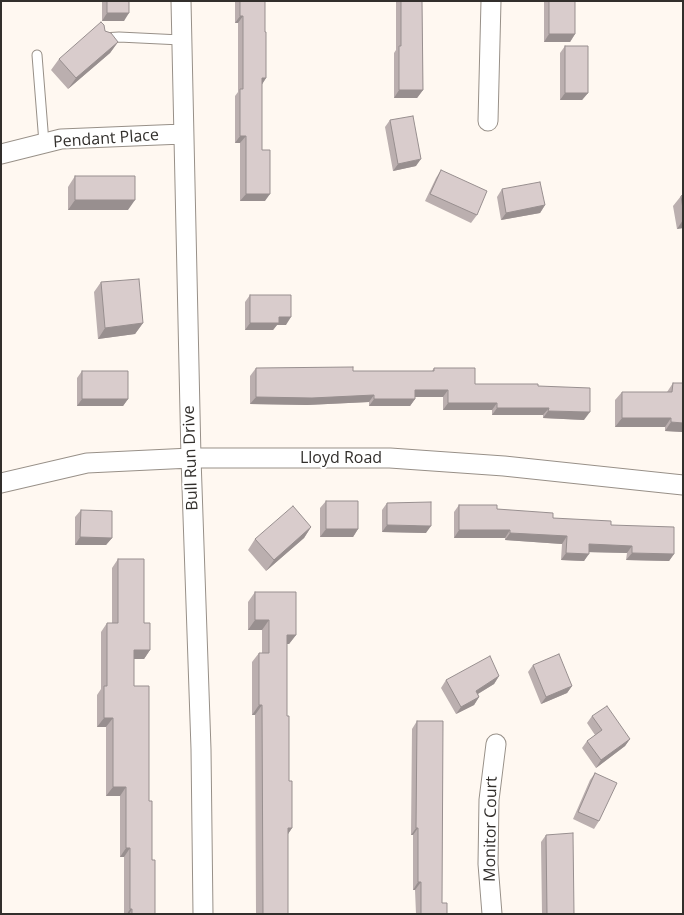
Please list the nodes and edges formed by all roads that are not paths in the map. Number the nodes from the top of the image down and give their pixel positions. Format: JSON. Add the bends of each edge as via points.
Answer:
{"nodes":[{"id":1,"x":181,"y":1,"type":"edge"},
{"id":2,"x":491,"y":1,"type":"edge"},
{"id":3,"x":102,"y":38,"type":"edge"},
{"id":4,"x":182,"y":40,"type":"junction"},
{"id":5,"x":37,"y":55,"type":"dead end"},
{"id":6,"x":488,"y":121,"type":"dead end"},
{"id":7,"x":183,"y":134,"type":"junction"},
{"id":8,"x":44,"y":143,"type":"junction"},
{"id":9,"x":1,"y":154,"type":"edge"},
{"id":10,"x":191,"y":458,"type":"junction"},
{"id":11,"x":1,"y":483,"type":"edge"},
{"id":12,"x":683,"y":485,"type":"edge"},
{"id":13,"x":496,"y":744,"type":"dead end"},
{"id":14,"x":203,"y":914,"type":"edge"},
{"id":15,"x":492,"y":914,"type":"edge"}],
"edges":[{"from":1,"to":4,"type":"street","name":"Bull Run Drive"},
{"from":2,"to":6,"type":"street"},
{"from":3,"to":4,"type":"lane"},
{"from":4,"to":7,"type":"street","name":"Bull Run Drive"},
{"from":5,"to":8,"type":"lane"},
{"from":7,"to":8,"type":"street","name":"Pendant Place","via":[[61,139]]},
{"from":7,"to":10,"type":"street","name":"Bull Run Drive"},
{"from":8,"to":9,"type":"street","name":"Pendant Place"},
{"from":10,"to":11,"type":"street","name":"Lloyd Road","via":[[87,463]]},
{"from":10,"to":12,"type":"street","name":"Lloyd Road","via":[[390,458]]},
{"from":10,"to":14,"type":"street","name":"Bull Run Drive","via":[[202,749]]},
{"from":13,"to":15,"type":"street","name":"Monitor Court","via":[[489,800],[488,864]]}]}
